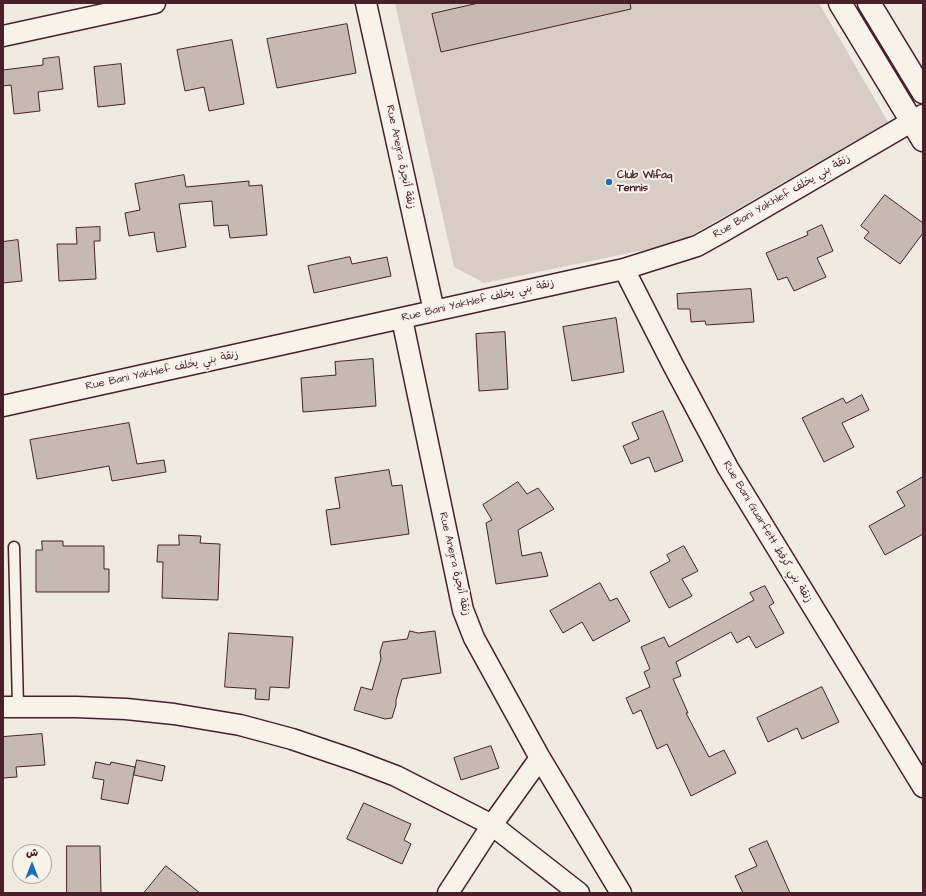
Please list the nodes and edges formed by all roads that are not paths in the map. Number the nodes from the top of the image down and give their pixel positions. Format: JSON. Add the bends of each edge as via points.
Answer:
{"nodes":[{"id":1,"x":155,"y":3,"type":"edge"},
{"id":2,"x":366,"y":3,"type":"edge"},
{"id":3,"x":840,"y":3,"type":"edge"},
{"id":4,"x":869,"y":3,"type":"edge"},
{"id":5,"x":3,"y":36,"type":"edge"},
{"id":6,"x":923,"y":92,"type":"edge"},
{"id":7,"x":917,"y":119,"type":"edge"},
{"id":8,"x":923,"y":140,"type":"edge"},
{"id":9,"x":624,"y":269,"type":"junction"},
{"id":10,"x":434,"y":311,"type":"junction"},
{"id":11,"x":402,"y":319,"type":"junction"},
{"id":12,"x":3,"y":406,"type":"edge"},
{"id":13,"x":14,"y":547,"type":"dead end"},
{"id":14,"x":11,"y":706,"type":"edge"},
{"id":15,"x":540,"y":758,"type":"junction"},
{"id":16,"x":923,"y":787,"type":"edge"},
{"id":17,"x":492,"y":825,"type":"junction"},
{"id":18,"x":448,"y":893,"type":"edge"},
{"id":19,"x":579,"y":893,"type":"edge"},
{"id":20,"x":621,"y":893,"type":"edge"}],
"edges":[{"from":1,"to":5,"type":"street"},
{"from":2,"to":10,"type":"street","name":"Rue Anejra زنقة أنجرة"},
{"from":3,"to":7,"type":"street"},
{"from":4,"to":6,"type":"street"},
{"from":7,"to":8,"type":"street"},
{"from":7,"to":9,"type":"street","name":"Rue Bani Yakhlef زنقة بني يخلف","via":[[697,246]]},
{"from":9,"to":10,"type":"street","name":"Rue Bani Yakhlef زنقة بني يخلف"},
{"from":9,"to":16,"type":"street","name":"Rue Bani Guarfett زنقة بني كرفط","via":[[728,468]]},
{"from":10,"to":11,"type":"street","name":"Rue Bani Yakhlef زنقة بني يخلف"},
{"from":11,"to":12,"type":"street","name":"Rue Bani Yakhlef زنقة بني يخلف"},
{"from":11,"to":15,"type":"street","name":"Rue Anejra زنقة أنجرة","via":[[463,610],[474,638]]},
{"from":13,"to":14,"type":"lane"},
{"from":14,"to":17,"type":"street","via":[[126,709],[174,714],[240,726],[292,739],[396,776]]},
{"from":15,"to":17,"type":"street"},
{"from":15,"to":20,"type":"street","name":"Rue Anejra زنقة أنجرة"},
{"from":17,"to":18,"type":"street"},
{"from":17,"to":19,"type":"street"}]}
